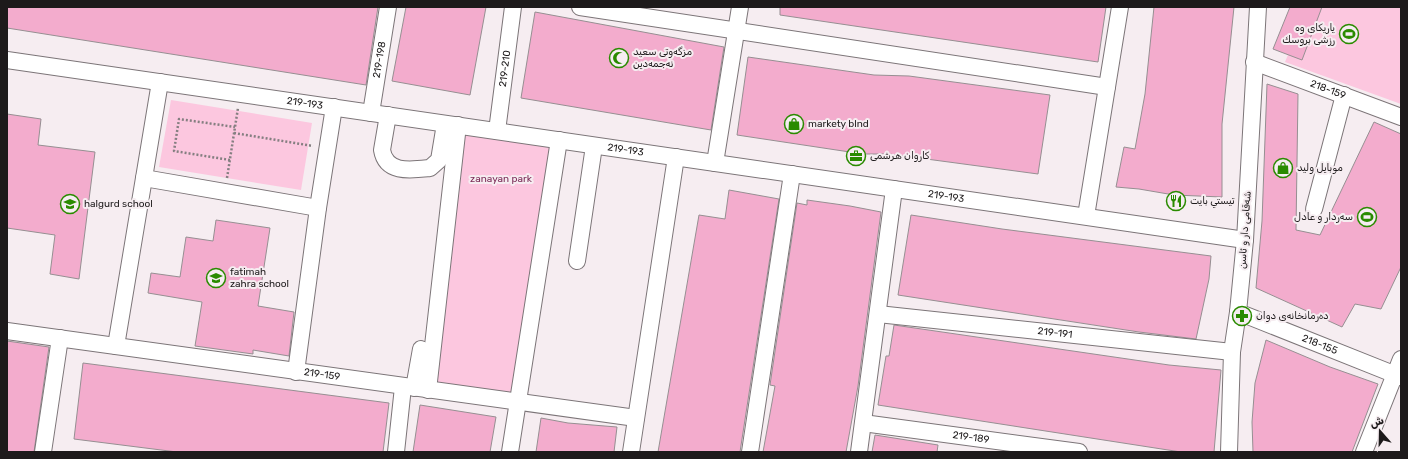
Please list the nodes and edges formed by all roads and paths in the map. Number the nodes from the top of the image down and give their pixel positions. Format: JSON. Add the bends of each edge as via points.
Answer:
{"nodes":[{"id":1,"x":388,"y":7,"type":"edge"},
{"id":2,"x":513,"y":7,"type":"edge"},
{"id":3,"x":580,"y":7,"type":"edge"},
{"id":4,"x":740,"y":7,"type":"edge"},
{"id":5,"x":1120,"y":7,"type":"edge"},
{"id":6,"x":1258,"y":7,"type":"edge"},
{"id":7,"x":633,"y":11,"type":"edge"},
{"id":8,"x":736,"y":31,"type":"junction"},
{"id":9,"x":7,"y":60,"type":"edge"},
{"id":10,"x":1254,"y":62,"type":"junction"},
{"id":11,"x":160,"y":82,"type":"junction"},
{"id":12,"x":1107,"y":87,"type":"junction"},
{"id":13,"x":240,"y":94,"type":"junction"},
{"id":14,"x":1344,"y":95,"type":"junction"},
{"id":15,"x":334,"y":107,"type":"junction"},
{"id":16,"x":371,"y":112,"type":"junction"},
{"id":17,"x":388,"y":115,"type":"junction"},
{"id":18,"x":1401,"y":117,"type":"edge"},
{"id":19,"x":452,"y":124,"type":"junction"},
{"id":20,"x":235,"y":127,"type":"junction"},
{"id":21,"x":497,"y":131,"type":"junction"},
{"id":22,"x":234,"y":133,"type":"junction"},
{"id":23,"x":559,"y":140,"type":"junction"},
{"id":24,"x":594,"y":146,"type":"junction"},
{"id":25,"x":327,"y":148,"type":"junction"},
{"id":26,"x":676,"y":157,"type":"junction"},
{"id":27,"x":230,"y":160,"type":"junction"},
{"id":28,"x":715,"y":163,"type":"junction"},
{"id":29,"x":792,"y":174,"type":"junction"},
{"id":30,"x":144,"y":178,"type":"junction"},
{"id":31,"x":894,"y":188,"type":"junction"},
{"id":32,"x":225,"y":192,"type":"junction"},
{"id":33,"x":318,"y":208,"type":"junction"},
{"id":34,"x":1314,"y":209,"type":"dead end"},
{"id":35,"x":1086,"y":216,"type":"junction"},
{"id":36,"x":1244,"y":240,"type":"junction"},
{"id":37,"x":577,"y":261,"type":"dead end"},
{"id":38,"x":1238,"y":312,"type":"junction"},
{"id":39,"x":878,"y":314,"type":"junction"},
{"id":40,"x":7,"y":331,"type":"edge"},
{"id":41,"x":60,"y":338,"type":"junction"},
{"id":42,"x":116,"y":346,"type":"junction"},
{"id":43,"x":420,"y":348,"type":"dead end"},
{"id":44,"x":1232,"y":352,"type":"junction"},
{"id":45,"x":1401,"y":359,"type":"edge"},
{"id":46,"x":296,"y":372,"type":"junction"},
{"id":47,"x":1398,"y":376,"type":"edge"},
{"id":48,"x":415,"y":388,"type":"junction"},
{"id":49,"x":517,"y":401,"type":"junction"},
{"id":50,"x":636,"y":418,"type":"junction"},
{"id":51,"x":863,"y":423,"type":"junction"},
{"id":52,"x":43,"y":452,"type":"edge"},
{"id":53,"x":396,"y":452,"type":"edge"},
{"id":54,"x":510,"y":452,"type":"edge"},
{"id":55,"x":631,"y":452,"type":"edge"},
{"id":56,"x":750,"y":452,"type":"edge"},
{"id":57,"x":859,"y":452,"type":"edge"},
{"id":58,"x":1079,"y":452,"type":"edge"},
{"id":59,"x":1229,"y":452,"type":"edge"},
{"id":60,"x":1364,"y":452,"type":"edge"}],
"edges":[{"from":1,"to":16,"type":"street","name":"219-198"},
{"from":2,"to":21,"type":"street","name":"219-210"},
{"from":3,"to":7,"type":"street"},
{"from":4,"to":8,"type":"street"},
{"from":5,"to":12,"type":"street"},
{"from":6,"to":10,"type":"street","name":"شەقامی دار و ئاسن"},
{"from":7,"to":8,"type":"street"},
{"from":8,"to":12,"type":"street"},
{"from":8,"to":28,"type":"street"},
{"from":9,"to":11,"type":"street","name":"219-193"},
{"from":10,"to":14,"type":"street","name":"218-159"},
{"from":10,"to":36,"type":"street","name":"شەقامی دار و ئاسن"},
{"from":11,"to":13,"type":"street","name":"219-193"},
{"from":11,"to":30,"type":"street"},
{"from":12,"to":35,"type":"street"},
{"from":13,"to":15,"type":"street","name":"219-193"},
{"from":13,"to":20,"type":"path"},
{"from":14,"to":18,"type":"street","name":"218-159"},
{"from":14,"to":34,"type":"street"},
{"from":15,"to":16,"type":"street","name":"219-193"},
{"from":15,"to":25,"type":"street"},
{"from":16,"to":17,"type":"street","name":"219-193"},
{"from":17,"to":19,"type":"street","name":"219-193"},
{"from":17,"to":19,"type":"street","via":[[383,156],[387,163],[395,168],[408,170],[430,168],[439,160]]},
{"from":19,"to":21,"type":"street","name":"219-193"},
{"from":19,"to":48,"type":"street"},
{"from":20,"to":22,"type":"path"},
{"from":20,"to":27,"type":"path","via":[[179,119],[174,151]]},
{"from":21,"to":23,"type":"street","name":"219-193"},
{"from":22,"to":25,"type":"path"},
{"from":22,"to":27,"type":"path"},
{"from":23,"to":24,"type":"street","name":"219-193"},
{"from":23,"to":49,"type":"street"},
{"from":24,"to":26,"type":"street","name":"219-193"},
{"from":24,"to":37,"type":"street"},
{"from":25,"to":33,"type":"street"},
{"from":26,"to":28,"type":"street","name":"219-193"},
{"from":26,"to":50,"type":"street"},
{"from":27,"to":32,"type":"path"},
{"from":28,"to":29,"type":"street","name":"219-193"},
{"from":29,"to":31,"type":"street","name":"219-193"},
{"from":29,"to":56,"type":"street"},
{"from":30,"to":32,"type":"street"},
{"from":30,"to":42,"type":"street"},
{"from":31,"to":35,"type":"street","name":"219-193"},
{"from":31,"to":39,"type":"street"},
{"from":32,"to":33,"type":"street"},
{"from":33,"to":46,"type":"street"},
{"from":35,"to":36,"type":"street","name":"219-193"},
{"from":36,"to":38,"type":"street","name":"شەقامی دار و ئاسن"},
{"from":38,"to":44,"type":"street","name":"شەقامی دار و ئاسن"},
{"from":38,"to":47,"type":"street","name":"218-155"},
{"from":39,"to":44,"type":"street","name":"219-191"},
{"from":39,"to":51,"type":"street"},
{"from":40,"to":41,"type":"street","name":"219-159"},
{"from":41,"to":42,"type":"street","name":"219-159"},
{"from":41,"to":52,"type":"street"},
{"from":42,"to":46,"type":"street","name":"219-159"},
{"from":43,"to":48,"type":"street"},
{"from":44,"to":59,"type":"street","name":"شەقامی دار و ئاسن"},
{"from":45,"to":47,"type":"street"},
{"from":46,"to":48,"type":"street","name":"219-159"},
{"from":47,"to":60,"type":"street"},
{"from":48,"to":49,"type":"street","name":"219-159"},
{"from":48,"to":53,"type":"street"},
{"from":49,"to":50,"type":"street","name":"219-159"},
{"from":49,"to":54,"type":"street"},
{"from":50,"to":55,"type":"street"},
{"from":51,"to":57,"type":"street"},
{"from":51,"to":58,"type":"street","name":"219-189"}]}
